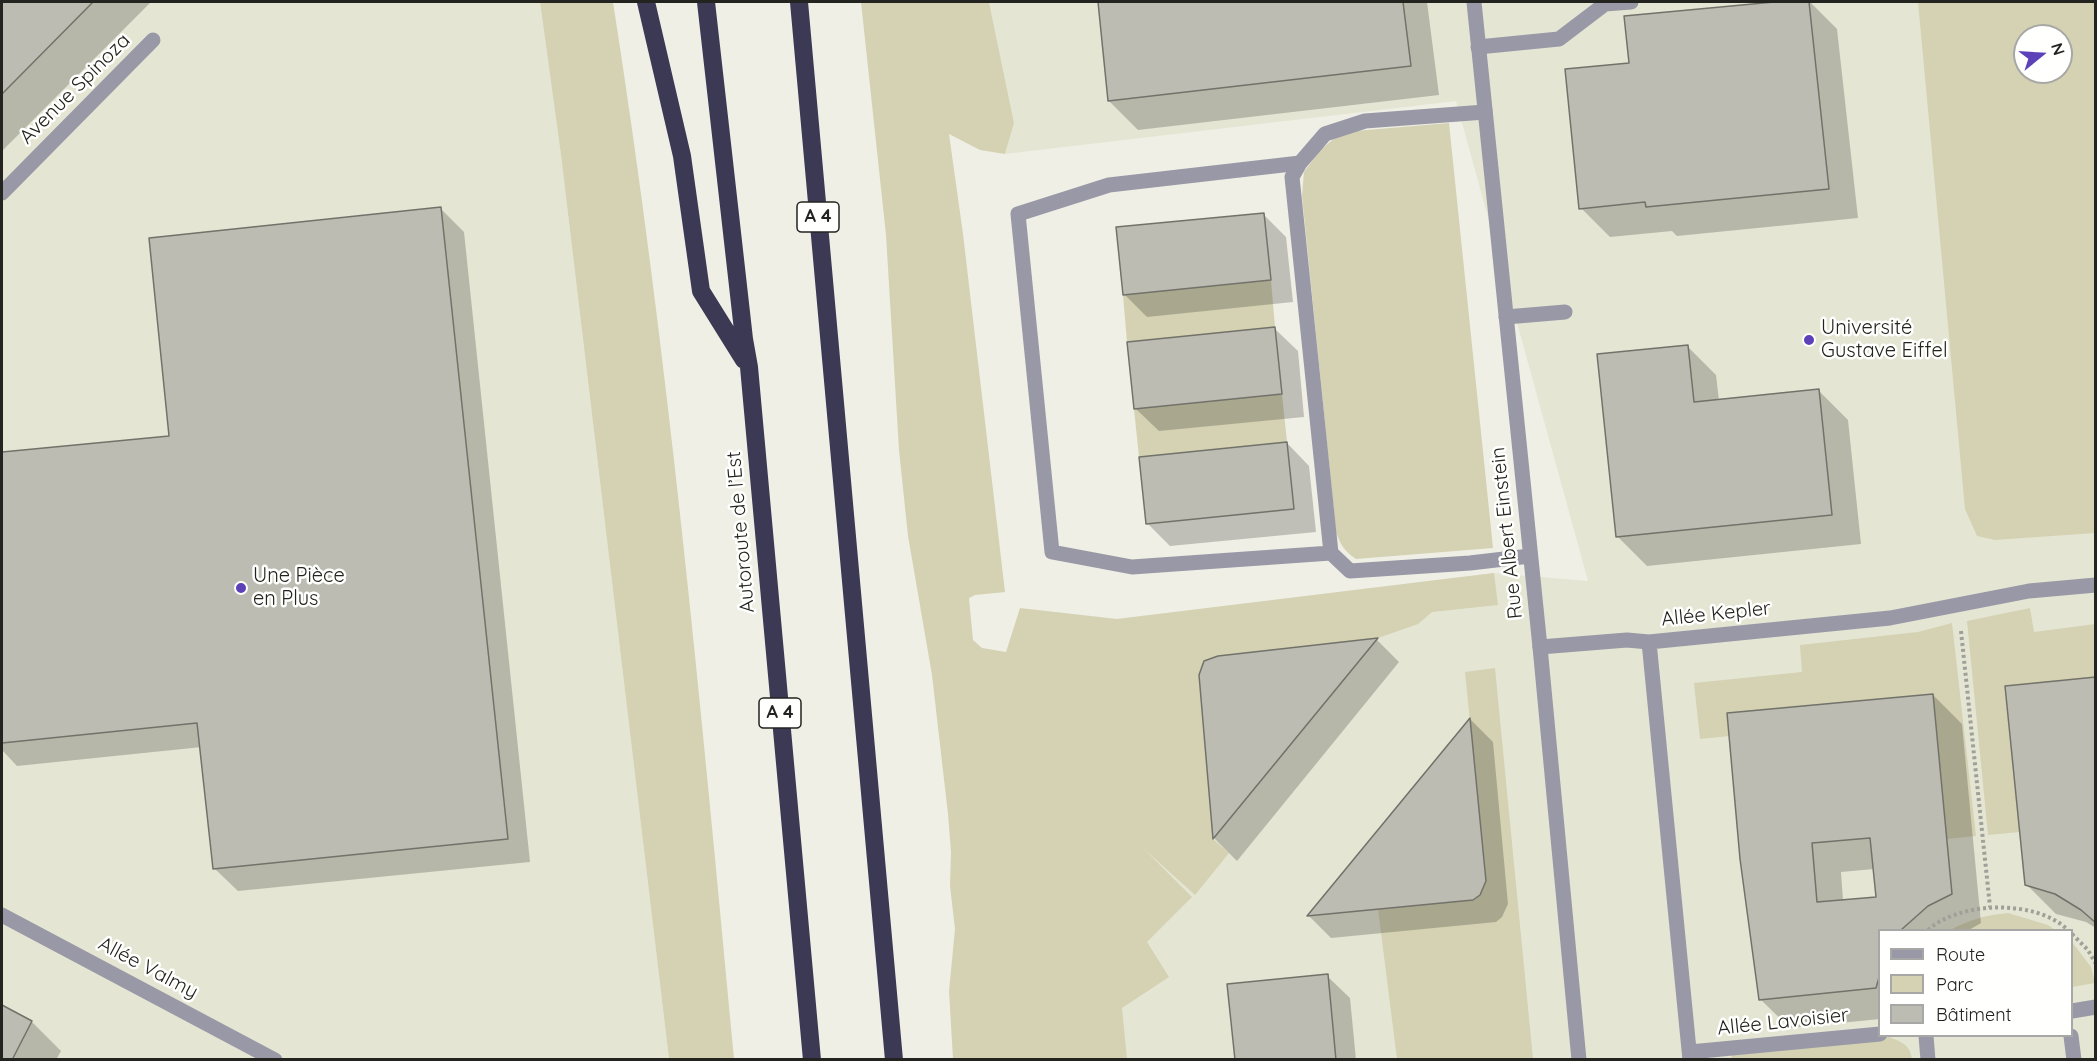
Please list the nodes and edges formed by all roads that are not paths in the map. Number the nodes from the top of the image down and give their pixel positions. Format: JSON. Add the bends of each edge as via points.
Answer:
{"nodes":[{"id":1,"x":646,"y":2,"type":"edge"},
{"id":2,"x":706,"y":2,"type":"edge"},
{"id":3,"x":799,"y":2,"type":"edge"},
{"id":4,"x":1474,"y":2,"type":"edge"},
{"id":5,"x":1631,"y":2,"type":"edge"},
{"id":6,"x":153,"y":40,"type":"dead end"},
{"id":7,"x":1478,"y":47,"type":"junction"},
{"id":8,"x":1485,"y":112,"type":"junction"},
{"id":9,"x":1300,"y":164,"type":"junction"},
{"id":10,"x":2,"y":193,"type":"edge"},
{"id":11,"x":1565,"y":312,"type":"dead end"},
{"id":12,"x":1506,"y":317,"type":"junction"},
{"id":13,"x":749,"y":367,"type":"junction"},
{"id":14,"x":1331,"y":553,"type":"junction"},
{"id":15,"x":1530,"y":556,"type":"junction"},
{"id":16,"x":2096,"y":585,"type":"edge"},
{"id":17,"x":1649,"y":642,"type":"junction"},
{"id":18,"x":1540,"y":647,"type":"junction"},
{"id":19,"x":2,"y":915,"type":"edge"},
{"id":20,"x":2096,"y":1007,"type":"edge"},
{"id":21,"x":2073,"y":1011,"type":"edge"},
{"id":22,"x":1878,"y":1034,"type":"edge"},
{"id":23,"x":1926,"y":1037,"type":"edge"},
{"id":24,"x":2071,"y":1037,"type":"edge"},
{"id":25,"x":1690,"y":1056,"type":"edge"},
{"id":26,"x":275,"y":1059,"type":"edge"},
{"id":27,"x":812,"y":1059,"type":"edge"},
{"id":28,"x":894,"y":1059,"type":"edge"},
{"id":29,"x":1579,"y":1059,"type":"edge"},
{"id":30,"x":1928,"y":1059,"type":"edge"},
{"id":31,"x":2074,"y":1059,"type":"edge"}],
"edges":[{"from":1,"to":13,"type":"highway","via":[[682,156],[701,291]]},
{"from":2,"to":13,"type":"highway","name":"Autoroute de l’Est","number":"A 4"},
{"from":3,"to":28,"type":"highway","number":"A 4"},
{"from":4,"to":7,"type":"street","name":"Rue Albert Einstein"},
{"from":5,"to":7,"type":"street","via":[[1605,4],[1558,39]]},
{"from":6,"to":10,"type":"street","name":"Avenue Spinoza"},
{"from":7,"to":8,"type":"street","name":"Rue Albert Einstein"},
{"from":8,"to":9,"type":"street","via":[[1365,121],[1325,134]]},
{"from":8,"to":12,"type":"street","name":"Rue Albert Einstein"},
{"from":9,"to":14,"type":"street","via":[[1292,177]]},
{"from":9,"to":14,"type":"street","via":[[1109,185],[1018,214],[1052,552],[1132,567]]},
{"from":11,"to":12,"type":"street"},
{"from":12,"to":15,"type":"street","name":"Rue Albert Einstein"},
{"from":13,"to":27,"type":"highway","name":"Autoroute de l’Est","number":"A 4"},
{"from":14,"to":15,"type":"street","via":[[1350,571]]},
{"from":15,"to":18,"type":"street","name":"Rue Albert Einstein"},
{"from":16,"to":17,"type":"street","name":"Allée Kepler","via":[[2029,591],[1890,618]]},
{"from":17,"to":18,"type":"street","via":[[1627,640]]},
{"from":17,"to":25,"type":"street","name":"Allée Kepler"},
{"from":18,"to":29,"type":"street","name":"Rue Albert Einstein"},
{"from":19,"to":26,"type":"street","name":"Allée Valmy"},
{"from":20,"to":21,"type":"street"},
{"from":22,"to":25,"type":"street","name":"Allée Lavoisier"},
{"from":23,"to":30,"type":"street"},
{"from":24,"to":31,"type":"street"}]}
